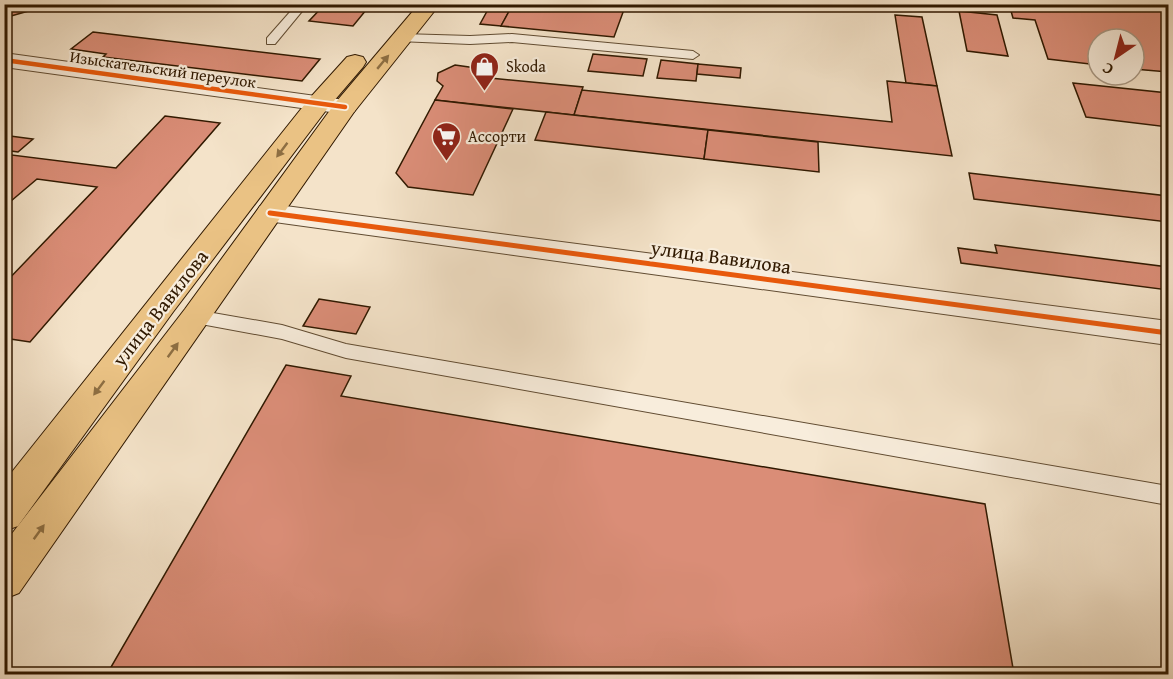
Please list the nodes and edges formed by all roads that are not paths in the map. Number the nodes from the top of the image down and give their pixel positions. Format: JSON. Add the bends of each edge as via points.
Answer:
{"nodes":[{"id":1,"x":303,"y":4,"type":"edge"},
{"id":2,"x":405,"y":4,"type":"edge"},
{"id":3,"x":430,"y":4,"type":"edge"},
{"id":4,"x":402,"y":38,"type":"junction"},
{"id":5,"x":271,"y":42,"type":"dead end"},
{"id":6,"x":693,"y":55,"type":"dead end"},
{"id":7,"x":4,"y":60,"type":"edge"},
{"id":8,"x":332,"y":105,"type":"junction"},
{"id":9,"x":270,"y":213,"type":"junction"},
{"id":10,"x":196,"y":317,"type":"junction"},
{"id":11,"x":1168,"y":333,"type":"edge"},
{"id":12,"x":1168,"y":496,"type":"edge"},
{"id":13,"x":4,"y":513,"type":"edge"},
{"id":14,"x":4,"y":579,"type":"edge"}],
"edges":[{"from":1,"to":5,"type":"lane"},
{"from":2,"to":8,"type":"main road","name":"улица Вавилова"},
{"from":3,"to":4,"type":"main road","name":"улица Вавилова"},
{"from":4,"to":6,"type":"lane","via":[[513,38]]},
{"from":8,"to":4,"type":"main road","name":"улица Вавилова","one_way":true},
{"from":7,"to":8,"type":"street","name":"Изыскательский переулок"},
{"from":8,"to":9,"type":"main road","name":"улица Вавилова"},
{"from":8,"to":13,"type":"main road","name":"улица Вавилова","one_way":true},
{"from":9,"to":10,"type":"main road","name":"улица Вавилова"},
{"from":9,"to":11,"type":"street","name":"улица Вавилова"},
{"from":10,"to":12,"type":"lane","via":[[282,332],[346,351]]},
{"from":14,"to":10,"type":"main road","name":"улица Вавилова","one_way":true}]}
